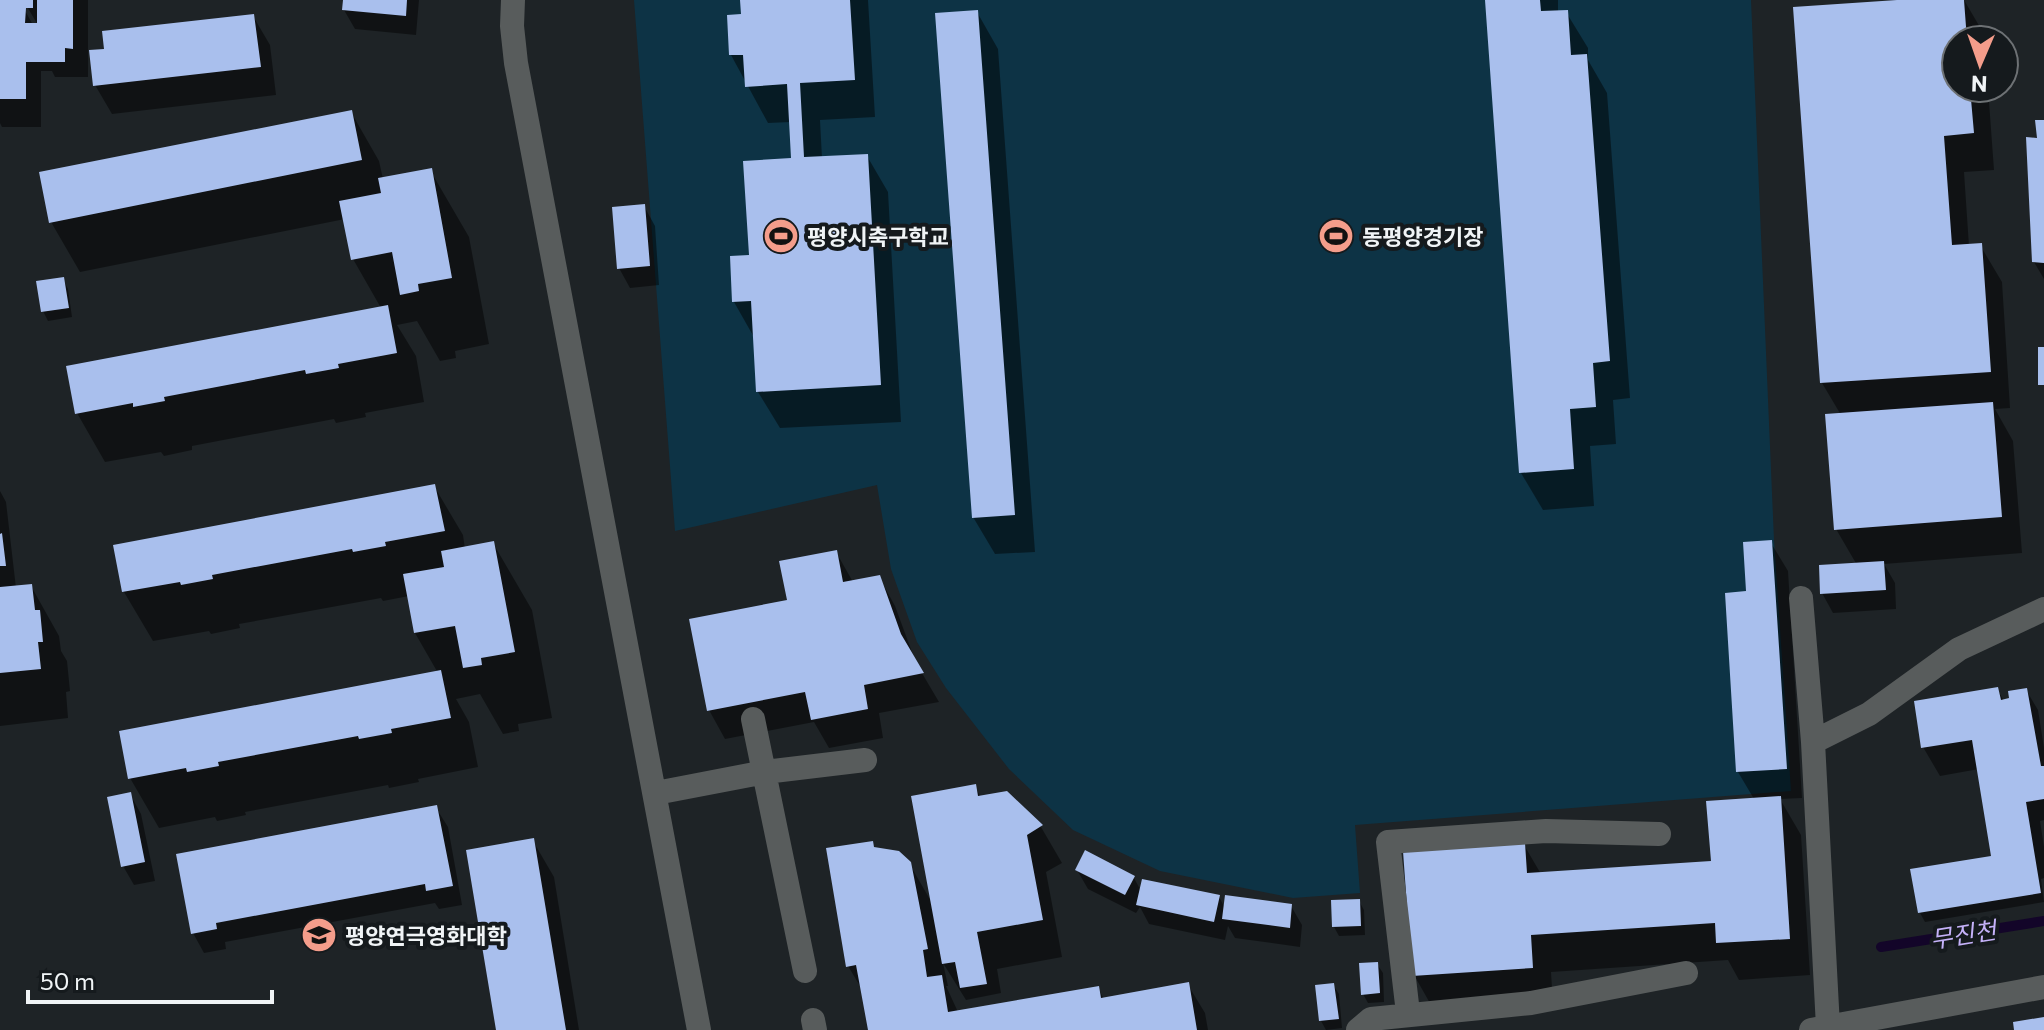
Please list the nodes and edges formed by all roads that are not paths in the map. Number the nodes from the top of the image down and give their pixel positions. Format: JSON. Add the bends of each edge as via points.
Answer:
{"nodes":[{"id":1,"x":513,"y":0,"type":"edge"},
{"id":2,"x":1801,"y":598,"type":"dead end"},
{"id":3,"x":2044,"y":609,"type":"edge"},
{"id":4,"x":753,"y":719,"type":"dead end"},
{"id":5,"x":1813,"y":742,"type":"junction"},
{"id":6,"x":865,"y":760,"type":"dead end"},
{"id":7,"x":765,"y":772,"type":"junction"},
{"id":8,"x":656,"y":793,"type":"junction"},
{"id":9,"x":1659,"y":834,"type":"dead end"},
{"id":10,"x":805,"y":971,"type":"dead end"},
{"id":11,"x":1686,"y":973,"type":"dead end"},
{"id":12,"x":2044,"y":987,"type":"edge"},
{"id":13,"x":1408,"y":1013,"type":"junction"},
{"id":14,"x":1820,"y":1028,"type":"edge"},
{"id":15,"x":699,"y":1030,"type":"edge"},
{"id":16,"x":1358,"y":1030,"type":"edge"}],
"edges":[{"from":1,"to":8,"type":"street","via":[[516,63]]},
{"from":2,"to":5,"type":"street"},
{"from":3,"to":5,"type":"street","via":[[1959,649],[1869,714]]},
{"from":4,"to":7,"type":"street"},
{"from":5,"to":14,"type":"street"},
{"from":6,"to":7,"type":"street"},
{"from":7,"to":8,"type":"street"},
{"from":7,"to":10,"type":"street"},
{"from":8,"to":15,"type":"street"},
{"from":9,"to":13,"type":"street","via":[[1546,831],[1388,842]]},
{"from":11,"to":13,"type":"street","via":[[1531,1003]]},
{"from":12,"to":14,"type":"street"},
{"from":13,"to":16,"type":"street","via":[[1371,1019]]}]}
